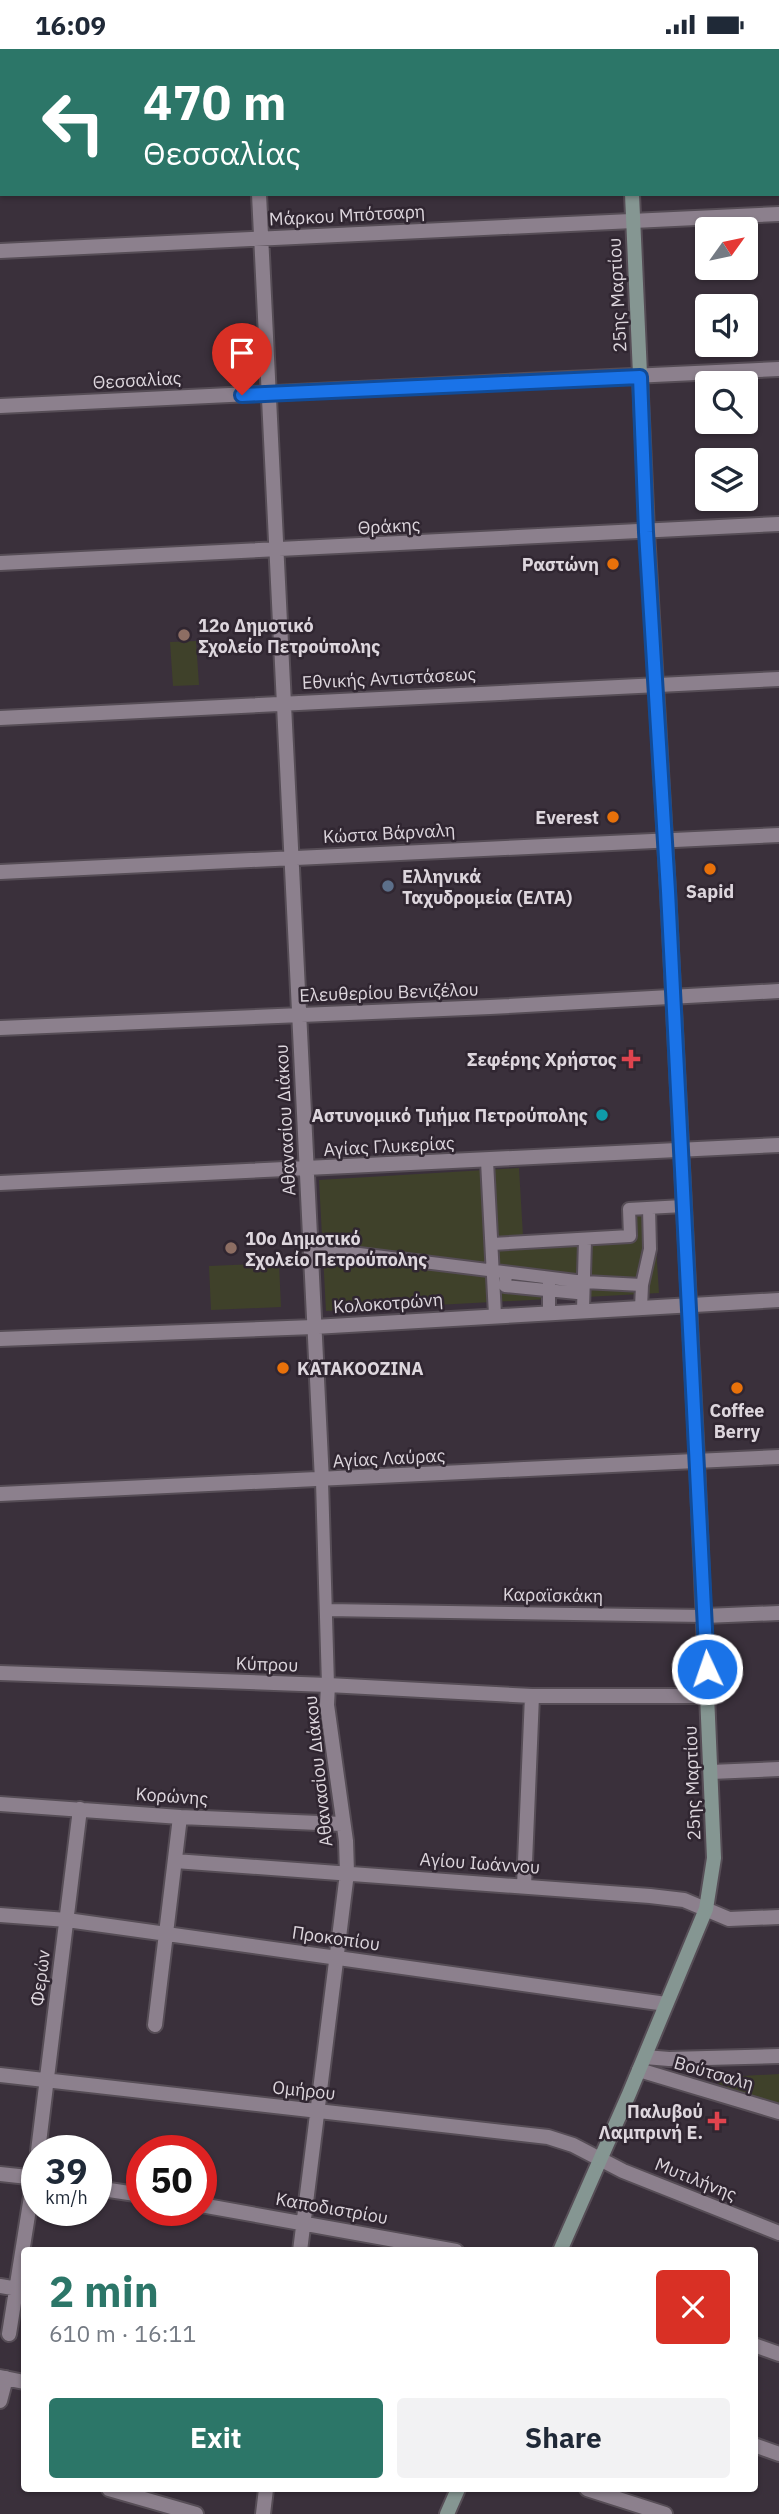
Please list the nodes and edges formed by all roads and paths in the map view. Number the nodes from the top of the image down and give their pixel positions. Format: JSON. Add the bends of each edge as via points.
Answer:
{"nodes":[{"id":1,"x":259,"y":196,"type":"edge"},
{"id":2,"x":632,"y":196,"type":"edge"},
{"id":3,"x":779,"y":214,"type":"edge"},
{"id":4,"x":633,"y":221,"type":"junction"},
{"id":5,"x":261,"y":239,"type":"junction"},
{"id":6,"x":0,"y":251,"type":"edge"},
{"id":7,"x":779,"y":369,"type":"edge"},
{"id":8,"x":640,"y":377,"type":"junction"},
{"id":9,"x":269,"y":394,"type":"junction"},
{"id":10,"x":0,"y":406,"type":"edge"},
{"id":11,"x":779,"y":524,"type":"edge"},
{"id":12,"x":646,"y":532,"type":"junction"},
{"id":13,"x":276,"y":550,"type":"junction"},
{"id":14,"x":0,"y":563,"type":"edge"},
{"id":15,"x":779,"y":679,"type":"edge"},
{"id":16,"x":657,"y":684,"type":"junction"},
{"id":17,"x":284,"y":703,"type":"junction"},
{"id":18,"x":0,"y":718,"type":"edge"},
{"id":19,"x":779,"y":835,"type":"edge"},
{"id":20,"x":665,"y":841,"type":"junction"},
{"id":21,"x":291,"y":857,"type":"junction"},
{"id":22,"x":0,"y":873,"type":"edge"},
{"id":23,"x":779,"y":991,"type":"edge"},
{"id":24,"x":674,"y":997,"type":"junction"},
{"id":25,"x":299,"y":1014,"type":"junction"},
{"id":26,"x":0,"y":1028,"type":"edge"},
{"id":27,"x":779,"y":1145,"type":"edge"},
{"id":28,"x":681,"y":1150,"type":"junction"},
{"id":29,"x":487,"y":1161,"type":"junction"},
{"id":30,"x":307,"y":1169,"type":"junction"},
{"id":31,"x":0,"y":1183,"type":"edge"},
{"id":32,"x":684,"y":1206,"type":"junction"},
{"id":33,"x":649,"y":1208,"type":"junction"},
{"id":34,"x":585,"y":1240,"type":"junction"},
{"id":35,"x":492,"y":1244,"type":"junction"},
{"id":36,"x":311,"y":1248,"type":"junction"},
{"id":37,"x":500,"y":1272,"type":"junction"},
{"id":38,"x":581,"y":1282,"type":"junction"},
{"id":39,"x":549,"y":1284,"type":"junction"},
{"id":40,"x":642,"y":1285,"type":"junction"},
{"id":41,"x":779,"y":1300,"type":"edge"},
{"id":42,"x":689,"y":1304,"type":"junction"},
{"id":43,"x":641,"y":1308,"type":"junction"},
{"id":44,"x":583,"y":1310,"type":"junction"},
{"id":45,"x":549,"y":1312,"type":"junction"},
{"id":46,"x":495,"y":1315,"type":"junction"},
{"id":47,"x":314,"y":1327,"type":"junction"},
{"id":48,"x":0,"y":1339,"type":"edge"},
{"id":49,"x":779,"y":1457,"type":"edge"},
{"id":50,"x":697,"y":1461,"type":"junction"},
{"id":51,"x":322,"y":1481,"type":"junction"},
{"id":52,"x":0,"y":1494,"type":"edge"},
{"id":53,"x":327,"y":1610,"type":"junction"},
{"id":54,"x":779,"y":1613,"type":"edge"},
{"id":55,"x":704,"y":1616,"type":"junction"},
{"id":56,"x":0,"y":1673,"type":"edge"},
{"id":57,"x":328,"y":1685,"type":"junction"},
{"id":58,"x":532,"y":1696,"type":"junction"},
{"id":59,"x":708,"y":1696,"type":"junction"},
{"id":60,"x":779,"y":1769,"type":"edge"},
{"id":61,"x":712,"y":1772,"type":"junction"},
{"id":62,"x":0,"y":1804,"type":"edge"},
{"id":63,"x":80,"y":1809,"type":"junction"},
{"id":64,"x":180,"y":1817,"type":"junction"},
{"id":65,"x":342,"y":1824,"type":"junction"},
{"id":66,"x":175,"y":1861,"type":"junction"},
{"id":67,"x":347,"y":1873,"type":"junction"},
{"id":68,"x":524,"y":1886,"type":"junction"},
{"id":69,"x":706,"y":1909,"type":"junction"},
{"id":70,"x":0,"y":1915,"type":"edge"},
{"id":71,"x":779,"y":1917,"type":"edge"},
{"id":72,"x":67,"y":1920,"type":"junction"},
{"id":73,"x":165,"y":1935,"type":"junction"},
{"id":74,"x":337,"y":1958,"type":"junction"},
{"id":75,"x":666,"y":2004,"type":"junction"},
{"id":76,"x":155,"y":2025,"type":"dead end"},
{"id":77,"x":779,"y":2056,"type":"edge"},
{"id":78,"x":642,"y":2063,"type":"junction"},
{"id":79,"x":0,"y":2075,"type":"edge"},
{"id":80,"x":47,"y":2080,"type":"junction"},
{"id":81,"x":319,"y":2111,"type":"junction"},
{"id":82,"x":779,"y":2112,"type":"edge"},
{"id":83,"x":40,"y":2135,"type":"edge"},
{"id":84,"x":600,"y":2159,"type":"junction"},
{"id":85,"x":0,"y":2174,"type":"edge"},
{"id":86,"x":21,"y":2176,"type":"edge"},
{"id":87,"x":217,"y":2208,"type":"edge"},
{"id":88,"x":304,"y":2222,"type":"junction"},
{"id":89,"x":30,"y":2226,"type":"edge"},
{"id":90,"x":779,"y":2234,"type":"edge"},
{"id":91,"x":27,"y":2247,"type":"edge"},
{"id":92,"x":301,"y":2247,"type":"edge"},
{"id":93,"x":435,"y":2247,"type":"edge"},
{"id":94,"x":562,"y":2247,"type":"edge"},
{"id":95,"x":0,"y":2286,"type":"edge"},
{"id":96,"x":21,"y":2289,"type":"edge"},
{"id":97,"x":9,"y":2335,"type":"dead end"},
{"id":98,"x":758,"y":2346,"type":"edge"},
{"id":99,"x":779,"y":2354,"type":"edge"},
{"id":100,"x":3,"y":2377,"type":"edge"},
{"id":101,"x":21,"y":2381,"type":"edge"},
{"id":102,"x":0,"y":2401,"type":"edge"},
{"id":103,"x":758,"y":2446,"type":"edge"},
{"id":104,"x":779,"y":2454,"type":"edge"},
{"id":105,"x":119,"y":2492,"type":"edge"},
{"id":106,"x":266,"y":2492,"type":"edge"},
{"id":107,"x":457,"y":2492,"type":"edge"},
{"id":108,"x":596,"y":2492,"type":"edge"},
{"id":109,"x":196,"y":2514,"type":"edge"},
{"id":110,"x":263,"y":2514,"type":"edge"},
{"id":111,"x":447,"y":2514,"type":"edge"},
{"id":112,"x":665,"y":2514,"type":"edge"}],
"edges":[{"from":1,"to":5,"type":"street","name":"Αθανασίου Διάκου"},
{"from":2,"to":4,"type":"main road","name":"25ης Μαρτίου"},
{"from":3,"to":4,"type":"street","name":"Μάρκου Μπότσαρη"},
{"from":4,"to":5,"type":"street","name":"Μάρκου Μπότσαρη"},
{"from":4,"to":8,"type":"main road","name":"25ης Μαρτίου"},
{"from":5,"to":6,"type":"street","name":"Μάρκου Μπότσαρη"},
{"from":5,"to":9,"type":"street","name":"Αθανασίου Διάκου"},
{"from":7,"to":8,"type":"street","name":"Θεσσαλίας"},
{"from":8,"to":9,"type":"street","name":"Θεσσαλίας"},
{"from":8,"to":12,"type":"main road","name":"25ης Μαρτίου"},
{"from":9,"to":10,"type":"street","name":"Θεσσαλίας"},
{"from":9,"to":13,"type":"street","name":"Αθανασίου Διάκου"},
{"from":11,"to":12,"type":"street","name":"Θράκης"},
{"from":12,"to":13,"type":"street","name":"Θράκης"},
{"from":12,"to":16,"type":"main road","name":"25ης Μαρτίου"},
{"from":13,"to":14,"type":"street","name":"Θράκης"},
{"from":13,"to":17,"type":"street","name":"Αθανασίου Διάκου"},
{"from":15,"to":16,"type":"street","name":"Εθνικής Αντιστάσεως"},
{"from":16,"to":17,"type":"street","name":"Εθνικής Αντιστάσεως"},
{"from":16,"to":20,"type":"main road","name":"25ης Μαρτίου"},
{"from":17,"to":18,"type":"street","name":"Εθνικής Αντιστάσεως"},
{"from":17,"to":21,"type":"street","name":"Αθανασίου Διάκου"},
{"from":19,"to":20,"type":"street","name":"Κώστα Βάρναλη"},
{"from":20,"to":21,"type":"street","name":"Κώστα Βάρναλη"},
{"from":20,"to":24,"type":"main road","name":"25ης Μαρτίου"},
{"from":21,"to":22,"type":"street","name":"Κώστα Βάρναλη"},
{"from":21,"to":25,"type":"street","name":"Αθανασίου Διάκου"},
{"from":23,"to":24,"type":"street","name":"Ελευθερίου Βενιζέλου"},
{"from":24,"to":25,"type":"street","name":"Ελευθερίου Βενιζέλου"},
{"from":24,"to":28,"type":"main road","name":"25ης Μαρτίου"},
{"from":25,"to":26,"type":"street","name":"Ελευθερίου Βενιζέλου"},
{"from":25,"to":30,"type":"street","name":"Αθανασίου Διάκου"},
{"from":27,"to":28,"type":"street","name":"Αγίας Γλυκερίας"},
{"from":28,"to":29,"type":"street","name":"Αγίας Γλυκερίας"},
{"from":28,"to":32,"type":"main road","name":"25ης Μαρτίου"},
{"from":29,"to":30,"type":"street","name":"Αγίας Γλυκερίας"},
{"from":29,"to":35,"type":"street"},
{"from":30,"to":31,"type":"street","name":"Αγίας Γλυκερίας"},
{"from":30,"to":36,"type":"street","name":"Αθανασίου Διάκου"},
{"from":32,"to":33,"type":"street"},
{"from":32,"to":42,"type":"main road","name":"25ης Μαρτίου"},
{"from":33,"to":34,"type":"street","via":[[629,1209],[630,1236]]},
{"from":33,"to":40,"type":"street","via":[[650,1249]]},
{"from":34,"to":35,"type":"street"},
{"from":34,"to":38,"type":"street"},
{"from":35,"to":37,"type":"street"},
{"from":36,"to":37,"type":"street"},
{"from":36,"to":47,"type":"street","name":"Αθανασίου Διάκου"},
{"from":37,"to":39,"type":"street","via":[[505,1286]]},
{"from":37,"to":46,"type":"street"},
{"from":38,"to":39,"type":"street","via":[[577,1293]]},
{"from":38,"to":40,"type":"street"},
{"from":38,"to":44,"type":"street"},
{"from":39,"to":45,"type":"street"},
{"from":40,"to":43,"type":"street"},
{"from":41,"to":42,"type":"street","name":"Κολοκοτρώνη"},
{"from":42,"to":43,"type":"street","name":"Κολοκοτρώνη"},
{"from":42,"to":50,"type":"main road","name":"25ης Μαρτίου"},
{"from":43,"to":44,"type":"street","name":"Κολοκοτρώνη"},
{"from":44,"to":45,"type":"street","name":"Κολοκοτρώνη"},
{"from":45,"to":46,"type":"street","name":"Κολοκοτρώνη"},
{"from":46,"to":47,"type":"street","name":"Κολοκοτρώνη"},
{"from":47,"to":48,"type":"street","name":"Κολοκοτρώνη"},
{"from":47,"to":51,"type":"street","name":"Αθανασίου Διάκου"},
{"from":49,"to":50,"type":"street","name":"Αγίας Λαύρας"},
{"from":50,"to":51,"type":"street","name":"Αγίας Λαύρας"},
{"from":50,"to":55,"type":"main road","name":"25ης Μαρτίου"},
{"from":51,"to":52,"type":"street","name":"Αγίας Λαύρας"},
{"from":51,"to":53,"type":"street","name":"Αθανασίου Διάκου"},
{"from":53,"to":55,"type":"street","name":"Καραϊσκάκη"},
{"from":53,"to":57,"type":"street","name":"Αθανασίου Διάκου"},
{"from":54,"to":55,"type":"street","name":"Καραϊσκάκη"},
{"from":55,"to":59,"type":"main road","name":"25ης Μαρτίου"},
{"from":56,"to":57,"type":"street","name":"Κύπρου"},
{"from":57,"to":58,"type":"street","name":"Κύπρου"},
{"from":57,"to":65,"type":"street","name":"Αθανασίου Διάκου"},
{"from":58,"to":59,"type":"street","name":"Κύπρου"},
{"from":58,"to":68,"type":"street"},
{"from":59,"to":61,"type":"main road","name":"25ης Μαρτίου"},
{"from":60,"to":61,"type":"street"},
{"from":61,"to":69,"type":"main road","name":"25ης Μαρτίου","via":[[714,1858]]},
{"from":62,"to":63,"type":"street","name":"Κορώνης"},
{"from":63,"to":64,"type":"street","name":"Κορώνης"},
{"from":63,"to":72,"type":"street","name":"Φερών"},
{"from":64,"to":65,"type":"street","name":"Κορώνης"},
{"from":64,"to":66,"type":"street"},
{"from":65,"to":67,"type":"street","name":"Αθανασίου Διάκου"},
{"from":66,"to":67,"type":"street","name":"Αγίου Ιωάννου"},
{"from":66,"to":73,"type":"street"},
{"from":67,"to":68,"type":"street","name":"Αγίου Ιωάννου"},
{"from":67,"to":74,"type":"street","name":"Αθανασίου Διάκου"},
{"from":68,"to":69,"type":"street","name":"Αγίου Ιωάννου","via":[[684,1900]]},
{"from":69,"to":71,"type":"street","name":"Αγίου Ιωάννου","via":[[729,1919]]},
{"from":69,"to":75,"type":"main road","name":"25ης Μαρτίου"},
{"from":70,"to":72,"type":"street","name":"Προκοπίου"},
{"from":72,"to":73,"type":"street","name":"Προκοπίου"},
{"from":72,"to":80,"type":"street","name":"Φερών"},
{"from":73,"to":74,"type":"street","name":"Προκοπίου"},
{"from":73,"to":76,"type":"street"},
{"from":74,"to":75,"type":"street","name":"Προκοπίου"},
{"from":74,"to":81,"type":"street","name":"Αθανασίου Διάκου"},
{"from":75,"to":78,"type":"main road","name":"25ης Μαρτίου"},
{"from":77,"to":78,"type":"street"},
{"from":78,"to":82,"type":"street","name":"Βούτσαλη"},
{"from":78,"to":84,"type":"main road","name":"25ης Μαρτίου"},
{"from":79,"to":80,"type":"street","name":"Ομήρου"},
{"from":80,"to":81,"type":"street","name":"Ομήρου"},
{"from":80,"to":83,"type":"street","name":"Φερών"},
{"from":81,"to":84,"type":"street","name":"Ομήρου","via":[[548,2137]]},
{"from":81,"to":88,"type":"street","name":"Αθανασίου Διάκου"},
{"from":84,"to":90,"type":"street","name":"Μυτιλήνης"},
{"from":84,"to":94,"type":"main road","name":"25ης Μαρτίου"},
{"from":85,"to":86,"type":"street"},
{"from":87,"to":88,"type":"street","name":"Καποδιστρίου"},
{"from":88,"to":92,"type":"street","name":"Αθανασίου Διάκου"},
{"from":88,"to":93,"type":"street","name":"Καποδιστρίου"},
{"from":89,"to":91,"type":"street"},
{"from":95,"to":96,"type":"street"},
{"from":96,"to":97,"type":"street"},
{"from":98,"to":99,"type":"street"},
{"from":100,"to":101,"type":"street"},
{"from":100,"to":102,"type":"street"},
{"from":103,"to":104,"type":"street"},
{"from":105,"to":109,"type":"street"},
{"from":106,"to":110,"type":"street"},
{"from":107,"to":111,"type":"main road"},
{"from":108,"to":112,"type":"street"}]}
